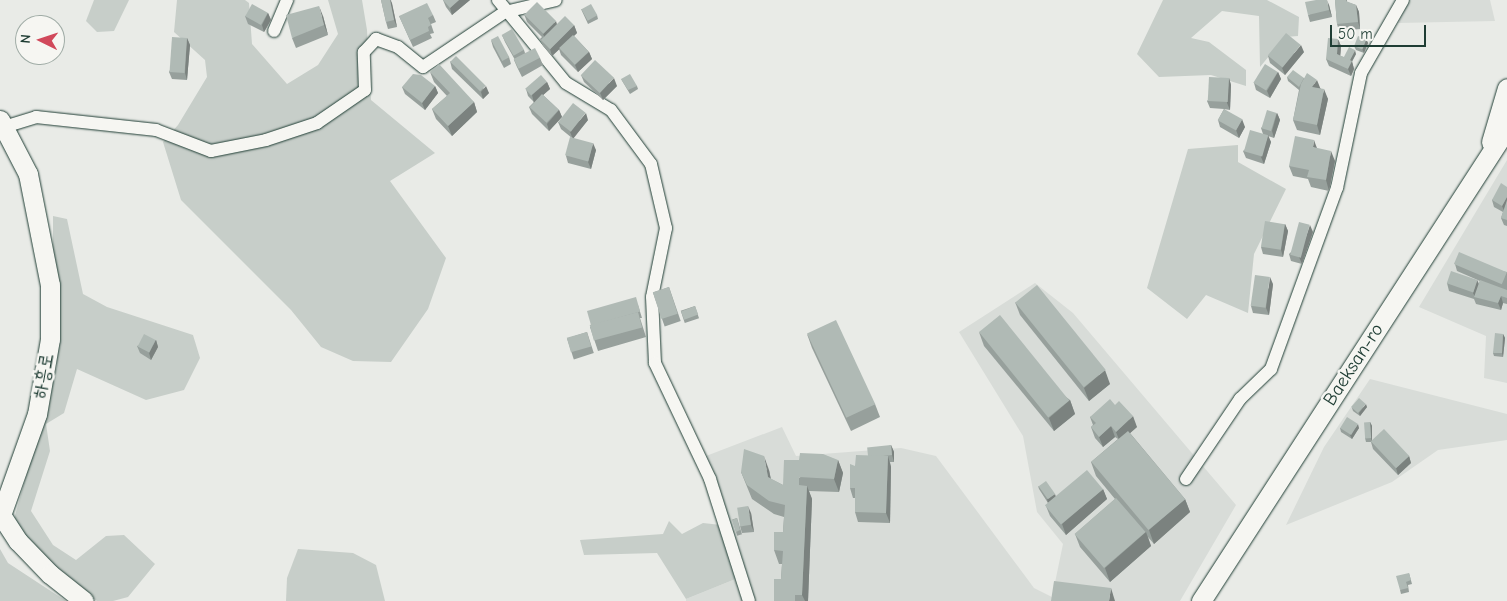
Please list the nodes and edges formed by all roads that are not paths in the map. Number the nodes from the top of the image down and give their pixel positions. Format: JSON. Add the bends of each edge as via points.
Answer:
{"nodes":[{"id":1,"x":287,"y":0,"type":"edge"},
{"id":2,"x":498,"y":0,"type":"edge"},
{"id":3,"x":556,"y":0,"type":"edge"},
{"id":4,"x":1403,"y":0,"type":"edge"},
{"id":5,"x":505,"y":12,"type":"junction"},
{"id":6,"x":274,"y":31,"type":"dead end"},
{"id":7,"x":1507,"y":88,"type":"edge"},
{"id":8,"x":2,"y":124,"type":"edge"},
{"id":9,"x":1507,"y":128,"type":"edge"},
{"id":10,"x":1485,"y":164,"type":"junction"},
{"id":11,"x":1186,"y":479,"type":"dead end"},
{"id":12,"x":1,"y":515,"type":"edge"},
{"id":13,"x":84,"y":601,"type":"edge"},
{"id":14,"x":749,"y":601,"type":"edge"},
{"id":15,"x":1201,"y":601,"type":"edge"}],
"edges":[{"from":1,"to":6,"type":"street"},
{"from":2,"to":5,"type":"street"},
{"from":3,"to":5,"type":"street"},
{"from":4,"to":11,"type":"street","via":[[1361,74],[1337,188],[1271,369],[1240,399]]},
{"from":5,"to":8,"type":"street","via":[[423,67],[398,46],[376,39],[364,52],[365,90],[317,123],[266,140],[211,151],[156,130],[36,117]]},
{"from":5,"to":14,"type":"street","via":[[566,83],[611,110],[651,164],[666,228],[652,297],[655,363],[710,479]]},
{"from":7,"to":10,"type":"main road"},
{"from":8,"to":12,"type":"main road","name":"하흥로","via":[[28,174],[40,226],[50,285],[50,339],[37,414]]},
{"from":9,"to":10,"type":"main road","name":"Baeksan-ro"},
{"from":10,"to":15,"type":"main road","name":"Baeksan-ro"},
{"from":12,"to":13,"type":"main road","name":"하흥로","via":[[18,541],[50,574]]}]}
